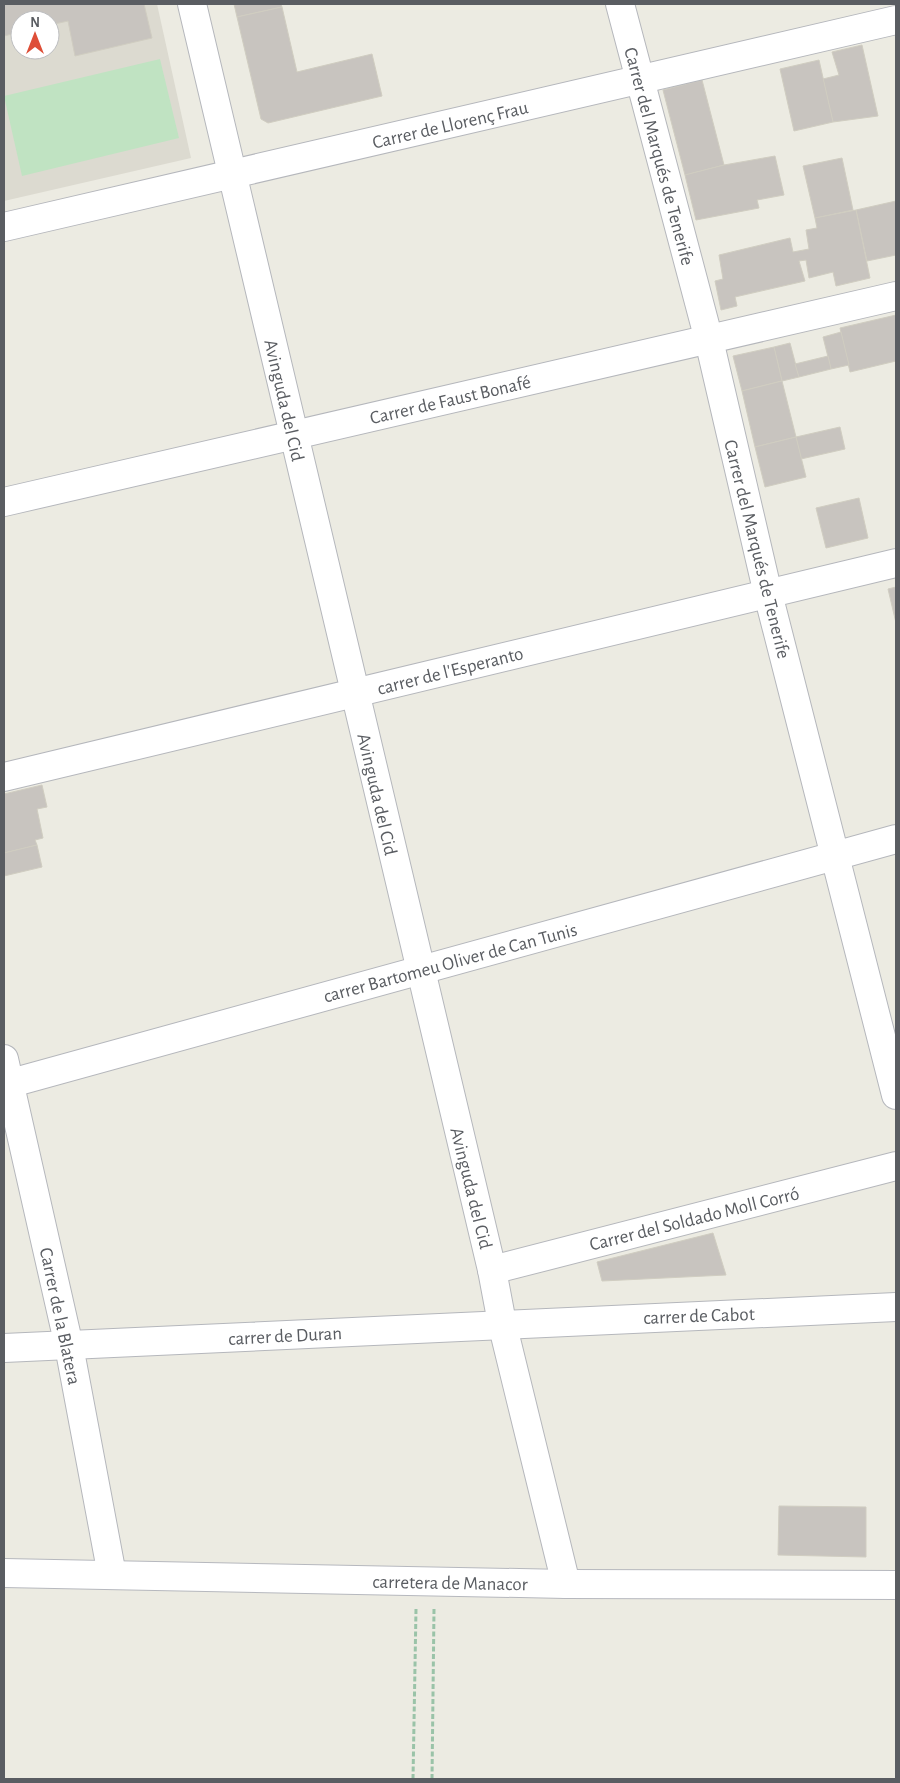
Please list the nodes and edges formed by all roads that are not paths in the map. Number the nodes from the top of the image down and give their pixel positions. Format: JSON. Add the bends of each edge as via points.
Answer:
{"nodes":[{"id":1,"x":192,"y":4,"type":"edge"},
{"id":2,"x":620,"y":4,"type":"edge"},
{"id":3,"x":896,"y":20,"type":"edge"},
{"id":4,"x":640,"y":80,"type":"junction"},
{"id":5,"x":232,"y":174,"type":"junction"},
{"id":6,"x":4,"y":227,"type":"edge"},
{"id":7,"x":896,"y":296,"type":"edge"},
{"id":8,"x":708,"y":340,"type":"junction"},
{"id":9,"x":294,"y":436,"type":"junction"},
{"id":10,"x":4,"y":502,"type":"edge"},
{"id":11,"x":896,"y":563,"type":"edge"},
{"id":12,"x":768,"y":594,"type":"junction"},
{"id":13,"x":354,"y":693,"type":"junction"},
{"id":14,"x":4,"y":777,"type":"edge"},
{"id":15,"x":896,"y":839,"type":"edge"},
{"id":16,"x":836,"y":856,"type":"junction"},
{"id":17,"x":419,"y":970,"type":"junction"},
{"id":18,"x":6,"y":1076,"type":"edge"},
{"id":19,"x":896,"y":1095,"type":"edge"},
{"id":20,"x":896,"y":1166,"type":"edge"},
{"id":21,"x":492,"y":1270,"type":"junction"},
{"id":22,"x":896,"y":1307,"type":"edge"},
{"id":23,"x":502,"y":1323,"type":"junction"},
{"id":24,"x":69,"y":1346,"type":"junction"},
{"id":25,"x":4,"y":1348,"type":"edge"},
{"id":26,"x":4,"y":1573,"type":"edge"},
{"id":27,"x":112,"y":1575,"type":"junction"},
{"id":28,"x":566,"y":1584,"type":"junction"},
{"id":29,"x":896,"y":1585,"type":"edge"}],
"edges":[{"from":1,"to":5,"type":"street","name":"Avinguda del Cid"},
{"from":2,"to":4,"type":"street","name":"Carrer del Marqués de Tenerife"},
{"from":3,"to":4,"type":"street","name":"Carrer de Llorenç Frau"},
{"from":4,"to":5,"type":"street","name":"Carrer de Llorenç Frau"},
{"from":4,"to":8,"type":"street","name":"Carrer del Marqués de Tenerife"},
{"from":5,"to":6,"type":"street","name":"Carrer de Llorenç Frau"},
{"from":5,"to":9,"type":"street","name":"Avinguda del Cid"},
{"from":7,"to":8,"type":"street","name":"Carrer de Faust Bonafé"},
{"from":8,"to":9,"type":"street","name":"Carrer de Faust Bonafé"},
{"from":8,"to":12,"type":"street","name":"Carrer del Marqués de Tenerife"},
{"from":9,"to":10,"type":"street","name":"Carrer de Faust Bonafé"},
{"from":9,"to":13,"type":"street","name":"Avinguda del Cid"},
{"from":11,"to":12,"type":"street","name":"carrer de l'Esperanto"},
{"from":12,"to":13,"type":"street","name":"carrer de l'Esperanto"},
{"from":12,"to":16,"type":"street","name":"Carrer del Marqués de Tenerife"},
{"from":13,"to":14,"type":"street","name":"carrer de l'Esperanto"},
{"from":13,"to":17,"type":"street","name":"Avinguda del Cid"},
{"from":15,"to":16,"type":"street","name":"carrer Bartomeu Oliver de Can Tunis"},
{"from":16,"to":17,"type":"street","name":"carrer Bartomeu Oliver de Can Tunis"},
{"from":16,"to":19,"type":"street","name":"Carrer del Marqués de Tenerife"},
{"from":17,"to":18,"type":"street","name":"carrer Bartomeu Oliver de Can Tunis"},
{"from":17,"to":21,"type":"street","name":"Avinguda del Cid"},
{"from":18,"to":24,"type":"street","name":"Carrer de la Blatera"},
{"from":20,"to":21,"type":"street","name":"Carrer del Soldado Moll Corró"},
{"from":21,"to":23,"type":"street","name":"Avinguda del Cid"},
{"from":22,"to":23,"type":"street","name":"carrer de Cabot"},
{"from":23,"to":24,"type":"street","name":"carrer de Duran"},
{"from":23,"to":28,"type":"street","name":"Avinguda del Cid"},
{"from":24,"to":25,"type":"street","name":"carrer de Duran"},
{"from":24,"to":27,"type":"street","name":"Carrer de la Blatera"},
{"from":26,"to":27,"type":"street","name":"carretera de Manacor"},
{"from":27,"to":28,"type":"street","name":"carretera de Manacor"},
{"from":28,"to":29,"type":"street","name":"carretera de Manacor"}]}
